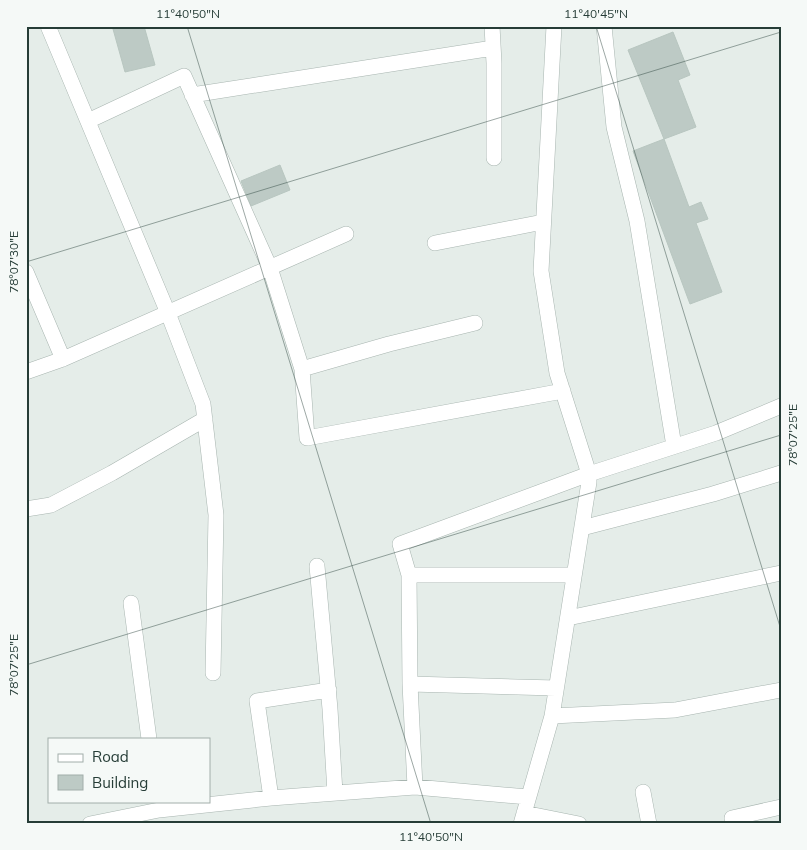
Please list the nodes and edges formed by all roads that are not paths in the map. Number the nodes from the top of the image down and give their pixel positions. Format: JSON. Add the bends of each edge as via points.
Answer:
{"nodes":[{"id":1,"x":48,"y":26,"type":"edge"},
{"id":2,"x":492,"y":26,"type":"edge"},
{"id":3,"x":554,"y":26,"type":"edge"},
{"id":4,"x":604,"y":26,"type":"edge"},
{"id":5,"x":494,"y":48,"type":"junction"},
{"id":6,"x":192,"y":95,"type":"junction"},
{"id":7,"x":88,"y":121,"type":"junction"},
{"id":8,"x":494,"y":158,"type":"dead end"},
{"id":9,"x":544,"y":222,"type":"junction"},
{"id":10,"x":346,"y":234,"type":"dead end"},
{"id":11,"x":435,"y":243,"type":"dead end"},
{"id":12,"x":270,"y":268,"type":"junction"},
{"id":13,"x":26,"y":272,"type":"edge"},
{"id":14,"x":168,"y":313,"type":"junction"},
{"id":15,"x":475,"y":324,"type":"dead end"},
{"id":16,"x":63,"y":360,"type":"junction"},
{"id":17,"x":302,"y":369,"type":"junction"},
{"id":18,"x":26,"y":372,"type":"edge"},
{"id":19,"x":563,"y":391,"type":"junction"},
{"id":20,"x":781,"y":406,"type":"edge"},
{"id":21,"x":205,"y":419,"type":"junction"},
{"id":22,"x":674,"y":446,"type":"junction"},
{"id":23,"x":781,"y":473,"type":"edge"},
{"id":24,"x":589,"y":474,"type":"junction"},
{"id":25,"x":26,"y":509,"type":"edge"},
{"id":26,"x":582,"y":528,"type":"junction"},
{"id":27,"x":317,"y":566,"type":"dead end"},
{"id":28,"x":781,"y":573,"type":"edge"},
{"id":29,"x":574,"y":574,"type":"junction"},
{"id":30,"x":409,"y":575,"type":"junction"},
{"id":31,"x":131,"y":603,"type":"dead end"},
{"id":32,"x":568,"y":618,"type":"junction"},
{"id":33,"x":213,"y":673,"type":"dead end"},
{"id":34,"x":410,"y":684,"type":"junction"},
{"id":35,"x":556,"y":688,"type":"junction"},
{"id":36,"x":328,"y":690,"type":"junction"},
{"id":37,"x":781,"y":690,"type":"edge"},
{"id":38,"x":552,"y":716,"type":"junction"},
{"id":39,"x":149,"y":738,"type":"edge"},
{"id":40,"x":415,"y":786,"type":"junction"},
{"id":41,"x":643,"y":792,"type":"dead end"},
{"id":42,"x":336,"y":793,"type":"junction"},
{"id":43,"x":528,"y":797,"type":"junction"},
{"id":44,"x":271,"y":798,"type":"junction"},
{"id":45,"x":158,"y":806,"type":"edge"},
{"id":46,"x":781,"y":807,"type":"edge"},
{"id":47,"x":522,"y":818,"type":"edge"},
{"id":48,"x":90,"y":824,"type":"edge"},
{"id":49,"x":579,"y":824,"type":"edge"},
{"id":50,"x":648,"y":824,"type":"edge"},
{"id":51,"x":733,"y":824,"type":"edge"}],
"edges":[{"from":1,"to":7,"type":"street"},
{"from":2,"to":5,"type":"street"},
{"from":3,"to":9,"type":"street"},
{"from":4,"to":22,"type":"street","via":[[614,127],[636,221]]},
{"from":5,"to":6,"type":"street"},
{"from":5,"to":8,"type":"street"},
{"from":6,"to":7,"type":"street","via":[[184,76]]},
{"from":6,"to":12,"type":"street"},
{"from":7,"to":14,"type":"street"},
{"from":9,"to":11,"type":"street"},
{"from":9,"to":19,"type":"street","via":[[541,271],[557,373]]},
{"from":10,"to":12,"type":"street"},
{"from":12,"to":14,"type":"street"},
{"from":12,"to":17,"type":"street"},
{"from":13,"to":16,"type":"street"},
{"from":14,"to":16,"type":"street"},
{"from":14,"to":21,"type":"street","via":[[203,404]]},
{"from":15,"to":17,"type":"street"},
{"from":16,"to":18,"type":"street"},
{"from":17,"to":19,"type":"street","via":[[307,438]]},
{"from":19,"to":24,"type":"street"},
{"from":20,"to":22,"type":"street","via":[[716,433]]},
{"from":21,"to":25,"type":"street","via":[[52,505]]},
{"from":21,"to":33,"type":"street","via":[[216,515]]},
{"from":22,"to":24,"type":"street"},
{"from":23,"to":26,"type":"street"},
{"from":24,"to":26,"type":"street"},
{"from":24,"to":30,"type":"street","via":[[400,544]]},
{"from":26,"to":29,"type":"street"},
{"from":27,"to":36,"type":"street"},
{"from":28,"to":32,"type":"street"},
{"from":29,"to":30,"type":"street"},
{"from":29,"to":32,"type":"street"},
{"from":30,"to":34,"type":"street"},
{"from":31,"to":39,"type":"street"},
{"from":32,"to":35,"type":"street"},
{"from":34,"to":35,"type":"street"},
{"from":34,"to":40,"type":"street"},
{"from":35,"to":38,"type":"street"},
{"from":36,"to":42,"type":"street"},
{"from":36,"to":44,"type":"street","via":[[257,701]]},
{"from":37,"to":38,"type":"street","via":[[675,710]]},
{"from":38,"to":43,"type":"street"},
{"from":40,"to":42,"type":"street"},
{"from":40,"to":43,"type":"street"},
{"from":41,"to":50,"type":"street"},
{"from":42,"to":44,"type":"street"},
{"from":43,"to":47,"type":"street"},
{"from":44,"to":45,"type":"street"},
{"from":45,"to":48,"type":"street"},
{"from":46,"to":51,"type":"street","via":[[732,818]]},
{"from":47,"to":49,"type":"street"}]}
